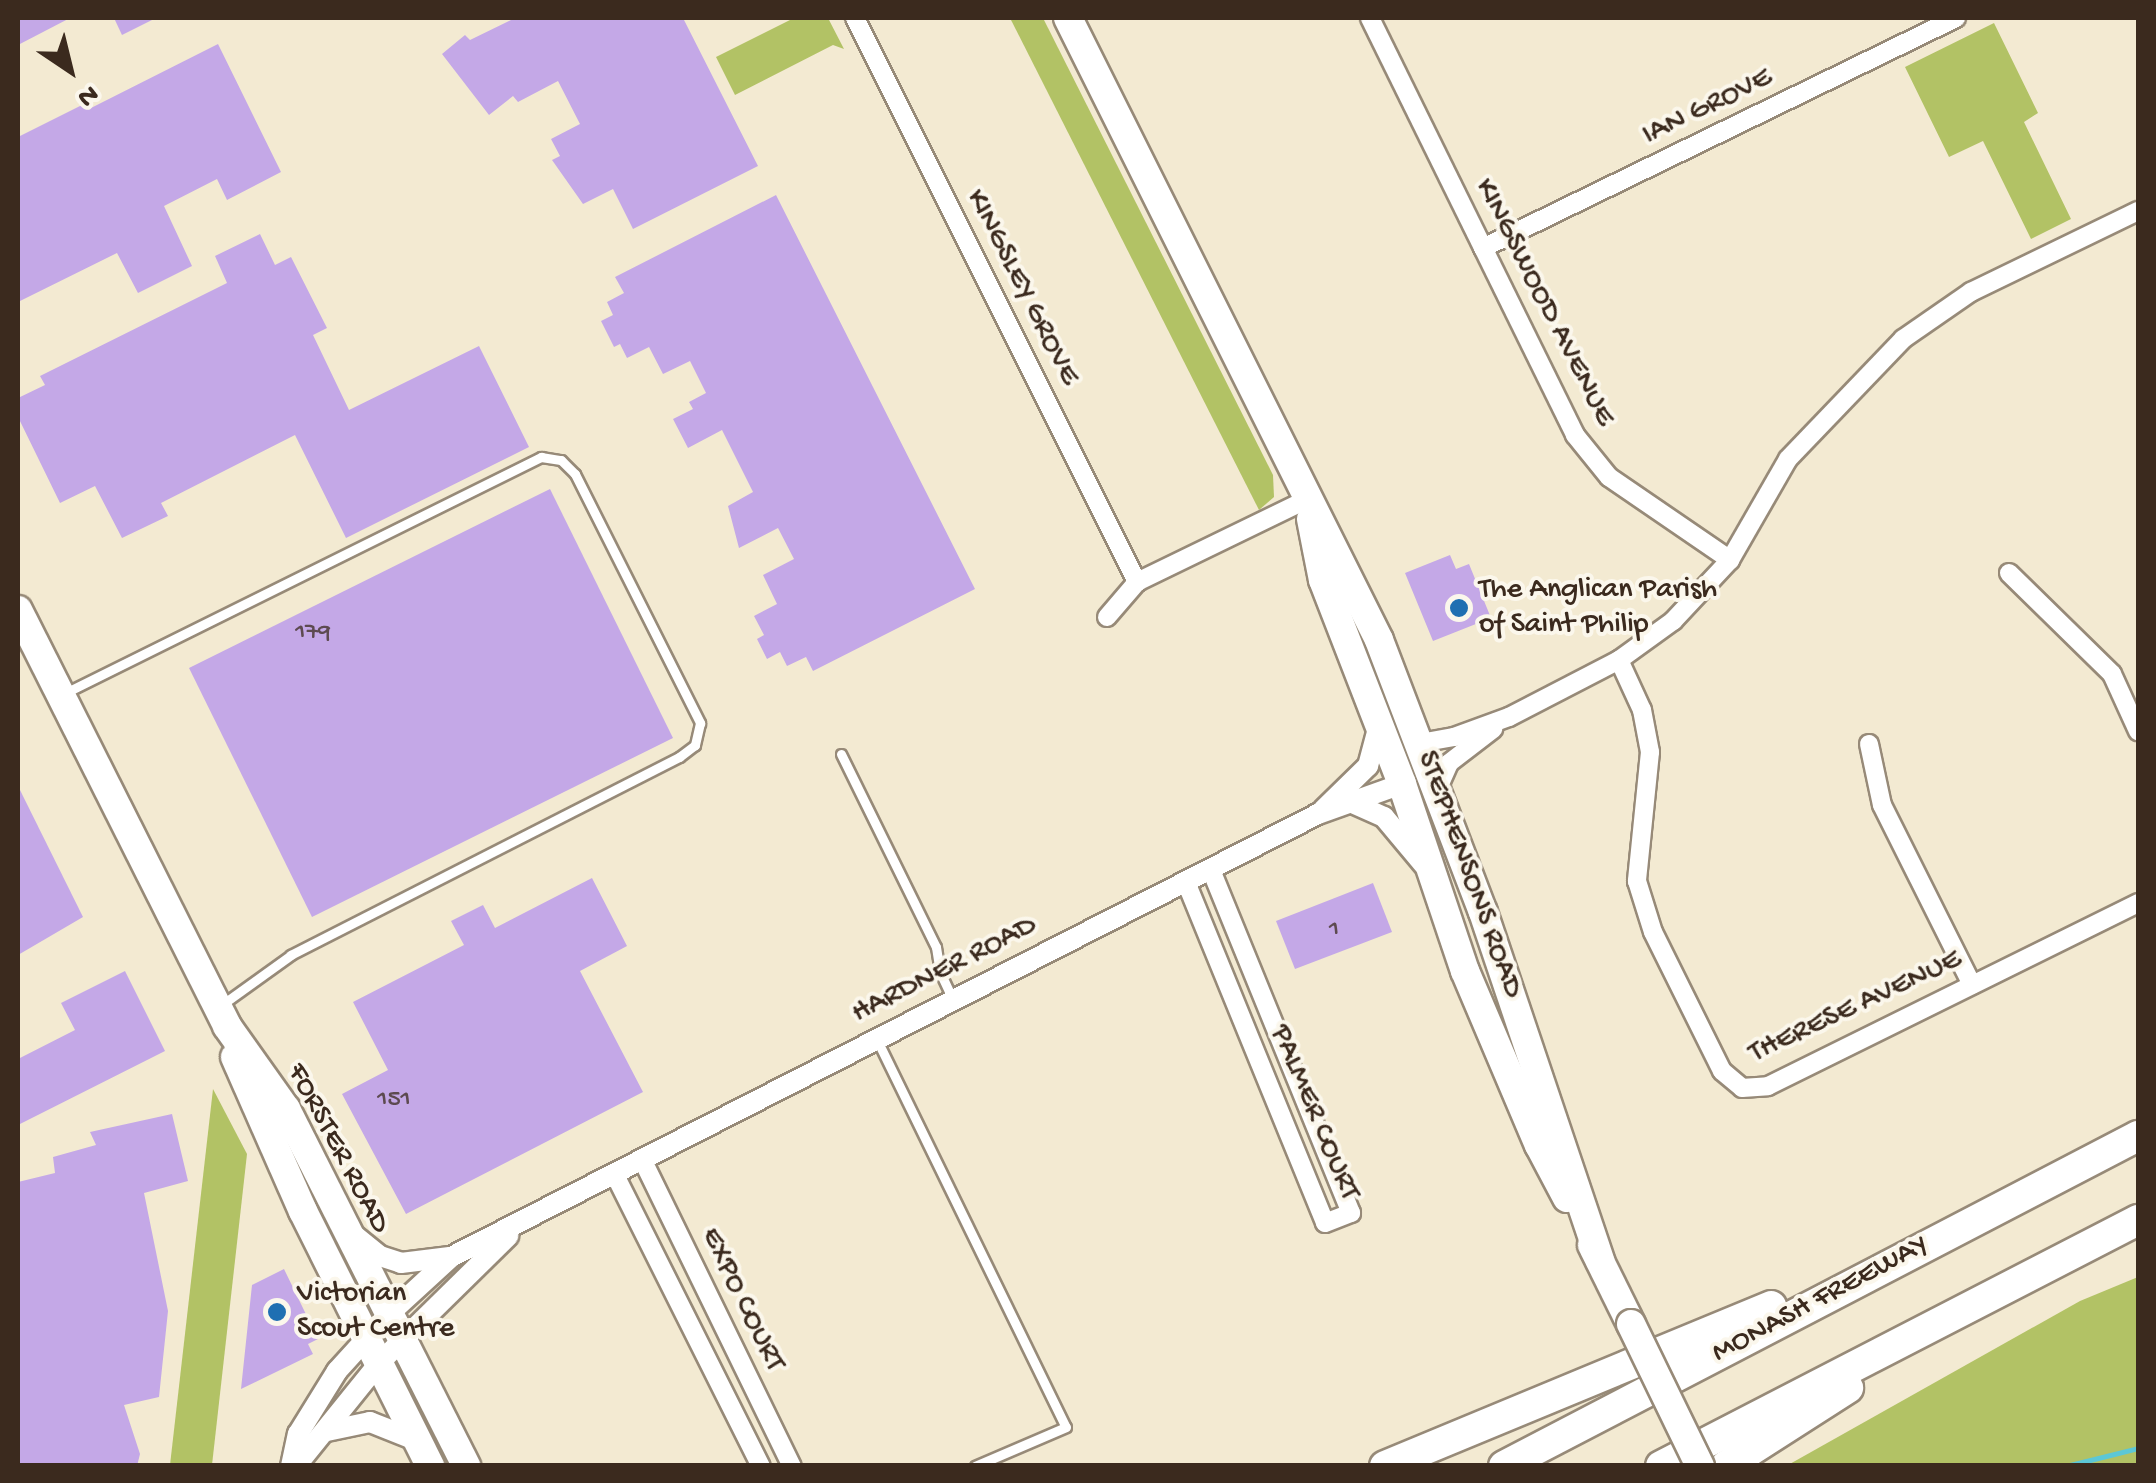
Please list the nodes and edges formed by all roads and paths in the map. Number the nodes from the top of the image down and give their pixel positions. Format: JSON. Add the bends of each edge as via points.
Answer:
{"nodes":[{"id":1,"x":855,"y":18,"type":"edge"},
{"id":2,"x":1068,"y":18,"type":"edge"},
{"id":3,"x":1956,"y":18,"type":"edge"},
{"id":4,"x":1376,"y":19,"type":"edge"},
{"id":5,"x":2138,"y":211,"type":"edge"},
{"id":6,"x":1483,"y":248,"type":"junction"},
{"id":7,"x":1308,"y":499,"type":"junction"},
{"id":8,"x":1730,"y":560,"type":"junction"},
{"id":9,"x":2009,"y":573,"type":"dead end"},
{"id":10,"x":1137,"y":582,"type":"junction"},
{"id":11,"x":18,"y":610,"type":"edge"},
{"id":12,"x":1107,"y":617,"type":"dead end"},
{"id":13,"x":1619,"y":660,"type":"junction"},
{"id":14,"x":60,"y":695,"type":"junction"},
{"id":15,"x":1509,"y":716,"type":"junction"},
{"id":16,"x":1379,"y":725,"type":"junction"},
{"id":17,"x":2138,"y":732,"type":"edge"},
{"id":18,"x":1420,"y":742,"type":"junction"},
{"id":19,"x":1869,"y":744,"type":"dead end"},
{"id":20,"x":841,"y":754,"type":"dead end"},
{"id":21,"x":1402,"y":784,"type":"junction"},
{"id":22,"x":1438,"y":788,"type":"junction"},
{"id":23,"x":1356,"y":804,"type":"junction"},
{"id":24,"x":1318,"y":814,"type":"junction"},
{"id":25,"x":1211,"y":870,"type":"junction"},
{"id":26,"x":1432,"y":875,"type":"junction"},
{"id":27,"x":1186,"y":882,"type":"junction"},
{"id":28,"x":2138,"y":903,"type":"edge"},
{"id":29,"x":1972,"y":985,"type":"junction"},
{"id":30,"x":953,"y":1000,"type":"junction"},
{"id":31,"x":222,"y":1017,"type":"junction"},
{"id":32,"x":877,"y":1039,"type":"junction"},
{"id":33,"x":1297,"y":1075,"type":"junction"},
{"id":34,"x":1271,"y":1085,"type":"junction"},
{"id":35,"x":2138,"y":1136,"type":"edge"},
{"id":36,"x":642,"y":1158,"type":"junction"},
{"id":37,"x":614,"y":1173,"type":"junction"},
{"id":38,"x":2138,"y":1220,"type":"edge"},
{"id":39,"x":1967,"y":1223,"type":"junction"},
{"id":40,"x":520,"y":1225,"type":"junction"},
{"id":41,"x":344,"y":1228,"type":"junction"},
{"id":42,"x":452,"y":1257,"type":"junction"},
{"id":43,"x":1600,"y":1260,"type":"junction"},
{"id":44,"x":2024,"y":1278,"type":"junction"},
{"id":45,"x":388,"y":1315,"type":"junction"},
{"id":46,"x":722,"y":1328,"type":"junction"},
{"id":47,"x":698,"y":1339,"type":"junction"},
{"id":48,"x":403,"y":1340,"type":"junction"},
{"id":49,"x":373,"y":1350,"type":"junction"},
{"id":50,"x":327,"y":1431,"type":"junction"},
{"id":51,"x":424,"y":1453,"type":"edge"},
{"id":52,"x":294,"y":1466,"type":"edge"},
{"id":53,"x":466,"y":1466,"type":"edge"},
{"id":54,"x":761,"y":1466,"type":"edge"},
{"id":55,"x":792,"y":1466,"type":"edge"},
{"id":56,"x":975,"y":1466,"type":"edge"},
{"id":57,"x":1385,"y":1466,"type":"edge"},
{"id":58,"x":1504,"y":1466,"type":"edge"},
{"id":59,"x":1660,"y":1466,"type":"edge"},
{"id":60,"x":1700,"y":1466,"type":"edge"},
{"id":61,"x":1726,"y":1466,"type":"edge"}],
"edges":[{"from":1,"to":10,"type":"street","name":"KINGSLEY GROVE"},
{"from":2,"to":7,"type":"main road","name":"STEPHENSONS ROAD"},
{"from":3,"to":6,"type":"street","name":"IAN GROVE"},
{"from":4,"to":6,"type":"street","name":"KINGSWOOD AVENUE"},
{"from":5,"to":8,"type":"street","via":[[1971,292],[1903,339],[1788,459]]},
{"from":6,"to":8,"type":"street","name":"KINGSWOOD AVENUE","via":[[1575,436],[1609,477]]},
{"from":7,"to":10,"type":"street"},
{"from":7,"to":16,"type":"main road","name":"STEPHENSONS ROAD","via":[[1323,580]]},
{"from":7,"to":18,"type":"main road","name":"STEPHENSONS ROAD","via":[[1355,584]]},
{"from":8,"to":13,"type":"street","via":[[1673,620]]},
{"from":9,"to":17,"type":"street","via":[[2112,674]]},
{"from":10,"to":12,"type":"street"},
{"from":11,"to":14,"type":"main road","name":"FORSTER ROAD"},
{"from":13,"to":15,"type":"street"},
{"from":13,"to":29,"type":"street","name":"THERESE AVENUE","via":[[1642,710],[1650,752],[1636,881],[1653,932],[1722,1071],[1742,1088],[1768,1086]]},
{"from":14,"to":31,"type":"main road","name":"FORSTER ROAD"},
{"from":14,"to":31,"type":"lane","via":[[542,457],[569,466],[584,491],[700,723],[695,744],[291,955]]},
{"from":15,"to":18,"type":"street"},
{"from":15,"to":22,"type":"street","via":[[1449,763]]},
{"from":16,"to":21,"type":"main road","name":"STEPHENSONS ROAD"},
{"from":16,"to":24,"type":"street","via":[[1368,766]]},
{"from":18,"to":21,"type":"main road"},
{"from":18,"to":22,"type":"main road","name":"STEPHENSONS ROAD"},
{"from":19,"to":29,"type":"street","via":[[1882,805]]},
{"from":20,"to":30,"type":"lane","via":[[936,947]]},
{"from":21,"to":23,"type":"street","name":"HARDNER ROAD"},
{"from":21,"to":26,"type":"main road","name":"STEPHENSONS ROAD"},
{"from":22,"to":43,"type":"main road","name":"STEPHENSONS ROAD"},
{"from":23,"to":24,"type":"street","name":"HARDNER ROAD"},
{"from":23,"to":26,"type":"street","via":[[1384,818]]},
{"from":24,"to":25,"type":"street","name":"HARDNER ROAD"},
{"from":25,"to":27,"type":"street","name":"HARDNER ROAD"},
{"from":25,"to":33,"type":"street","name":"PALMER COURT"},
{"from":26,"to":43,"type":"main road","name":"STEPHENSONS ROAD","via":[[1539,1145]]},
{"from":27,"to":30,"type":"street","name":"HARDNER ROAD"},
{"from":27,"to":34,"type":"street","name":"PALMER COURT"},
{"from":28,"to":29,"type":"street","name":"THERESE AVENUE"},
{"from":30,"to":32,"type":"street","name":"HARDNER ROAD"},
{"from":31,"to":41,"type":"main road","name":"FORSTER ROAD","via":[[286,1110]]},
{"from":31,"to":49,"type":"main road","name":"FORSTER ROAD","via":[[242,1074]]},
{"from":32,"to":36,"type":"street","name":"HARDNER ROAD"},
{"from":32,"to":56,"type":"lane","via":[[1066,1427]]},
{"from":33,"to":34,"type":"street"},
{"from":33,"to":34,"type":"street","name":"PALMER COURT","via":[[1351,1213],[1325,1222]]},
{"from":35,"to":39,"type":"highway","name":"MONASH FREEWAY"},
{"from":36,"to":37,"type":"street","name":"HARDNER ROAD"},
{"from":36,"to":46,"type":"street","name":"EXPO COURT"},
{"from":37,"to":40,"type":"street","name":"HARDNER ROAD"},
{"from":37,"to":47,"type":"street","name":"EXPO COURT"},
{"from":38,"to":44,"type":"highway"},
{"from":39,"to":57,"type":"highway"},
{"from":39,"to":58,"type":"highway","name":"MONASH FREEWAY"},
{"from":40,"to":42,"type":"street","name":"HARDNER ROAD"},
{"from":40,"to":48,"type":"street","name":"HARDNER ROAD"},
{"from":41,"to":42,"type":"street","via":[[380,1256],[401,1262]]},
{"from":41,"to":45,"type":"main road","name":"FORSTER ROAD"},
{"from":42,"to":45,"type":"street","name":"HARDNER ROAD"},
{"from":43,"to":60,"type":"main road","name":"STEPHENSONS ROAD","bridge":true},
{"from":44,"to":59,"type":"highway"},
{"from":44,"to":61,"type":"highway"},
{"from":45,"to":48,"type":"main road","name":"FORSTER ROAD"},
{"from":45,"to":49,"type":"street","name":"HARDNER ROAD"},
{"from":46,"to":47,"type":"street"},
{"from":46,"to":55,"type":"street","name":"EXPO COURT"},
{"from":47,"to":54,"type":"street","name":"EXPO COURT"},
{"from":48,"to":49,"type":"street","name":"HARDNER ROAD"},
{"from":48,"to":53,"type":"main road","name":"FORSTER ROAD"},
{"from":49,"to":50,"type":"street"},
{"from":49,"to":51,"type":"main road","name":"FORSTER ROAD"},
{"from":49,"to":52,"type":"street","via":[[320,1395],[298,1434]]},
{"from":50,"to":51,"type":"street","via":[[370,1422]]},
{"from":50,"to":52,"type":"street"}]}
